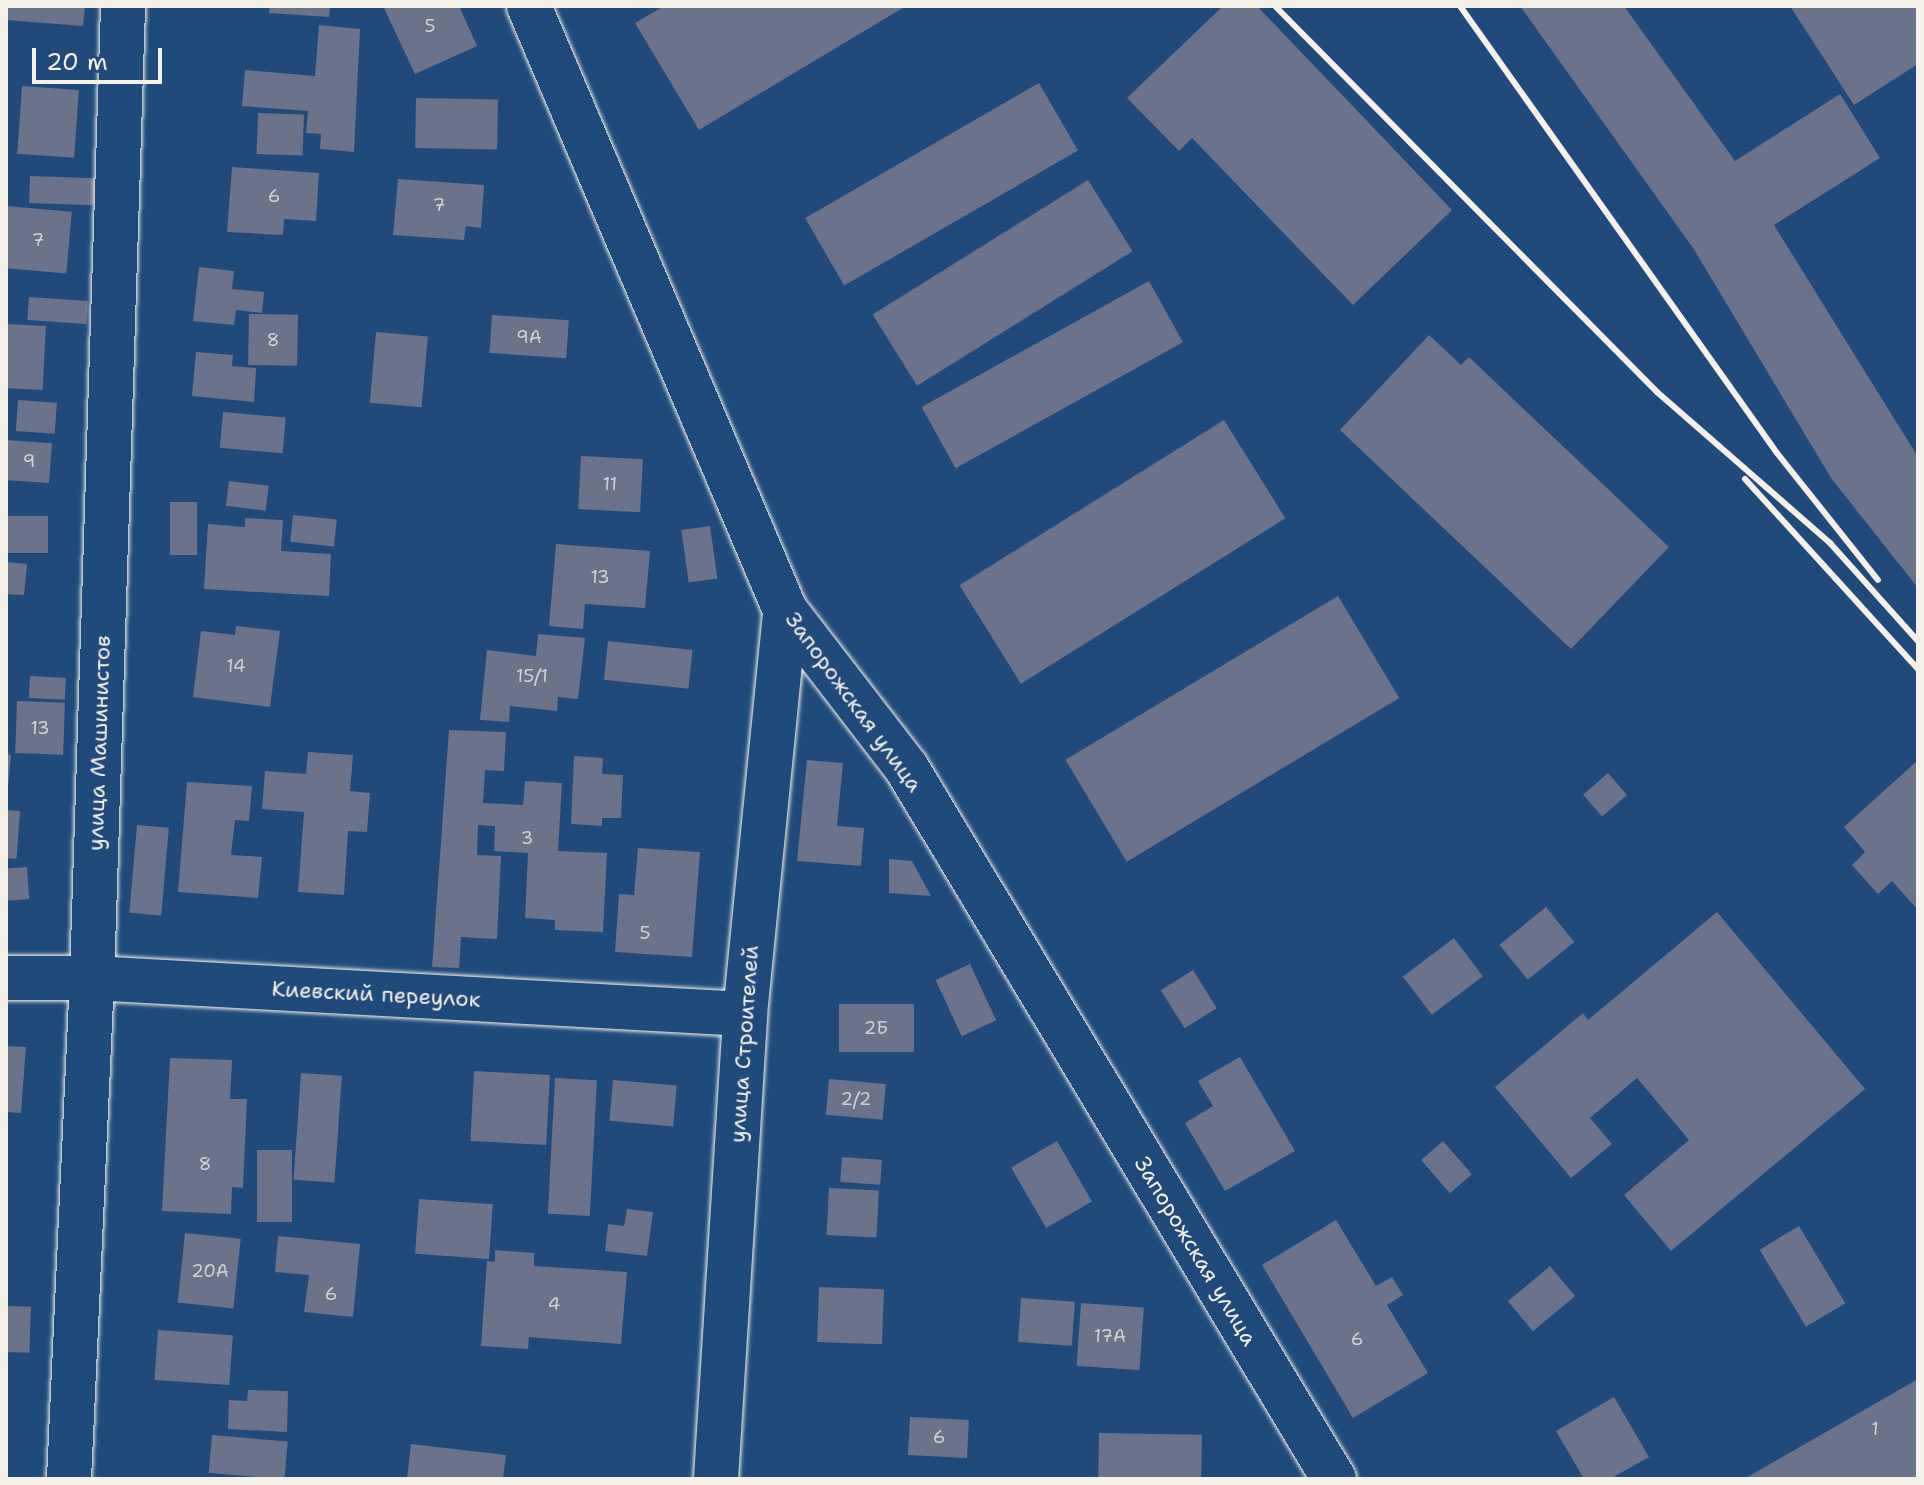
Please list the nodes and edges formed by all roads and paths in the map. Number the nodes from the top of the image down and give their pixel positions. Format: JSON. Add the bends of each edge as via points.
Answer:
{"nodes":[{"id":1,"x":123,"y":6,"type":"edge"},
{"id":2,"x":529,"y":6,"type":"edge"},
{"id":3,"x":785,"y":610,"type":"junction"},
{"id":4,"x":6,"y":978,"type":"edge"},
{"id":5,"x":92,"y":978,"type":"junction"},
{"id":6,"x":745,"y":1014,"type":"junction"},
{"id":7,"x":69,"y":1479,"type":"edge"},
{"id":8,"x":716,"y":1479,"type":"edge"},
{"id":9,"x":1334,"y":1479,"type":"edge"}],
"edges":[{"from":1,"to":5,"type":"street","name":"улица Машинистов"},
{"from":2,"to":3,"type":"street","name":"Запорожская улица"},
{"from":3,"to":6,"type":"street","name":"улица Строителей"},
{"from":3,"to":9,"type":"street","name":"Запорожская улица","via":[[906,767]]},
{"from":4,"to":5,"type":"street","name":"Киевский переулок"},
{"from":5,"to":6,"type":"street","name":"Киевский переулок"},
{"from":5,"to":7,"type":"street","name":"улица Машинистов"},
{"from":6,"to":8,"type":"street","name":"улица Строителей"}]}
